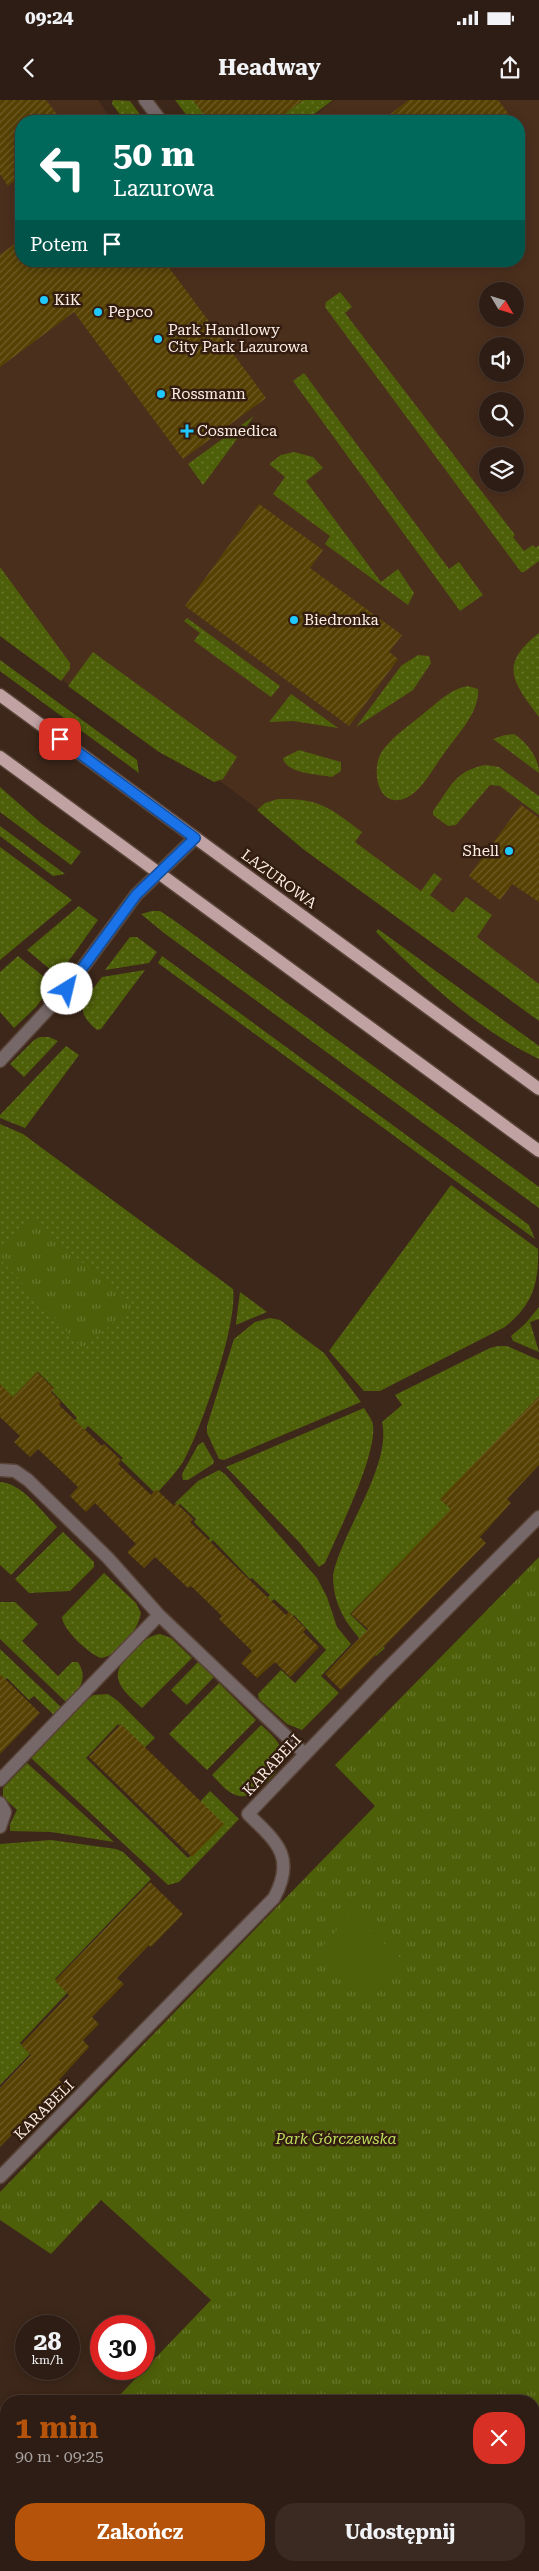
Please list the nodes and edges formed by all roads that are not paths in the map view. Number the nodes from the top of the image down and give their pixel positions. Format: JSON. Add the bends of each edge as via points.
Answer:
{"nodes":[{"id":1,"x":145,"y":100,"type":"edge"},
{"id":2,"x":156,"y":115,"type":"edge"},
{"id":3,"x":0,"y":695,"type":"edge"},
{"id":4,"x":0,"y":757,"type":"edge"},
{"id":5,"x":195,"y":838,"type":"junction"},
{"id":6,"x":157,"y":873,"type":"junction"},
{"id":7,"x":0,"y":1062,"type":"edge"},
{"id":8,"x":539,"y":1089,"type":"edge"},
{"id":9,"x":539,"y":1150,"type":"edge"},
{"id":10,"x":0,"y":1470,"type":"edge"},
{"id":11,"x":539,"y":1517,"type":"edge"},
{"id":12,"x":159,"y":1615,"type":"junction"},
{"id":13,"x":304,"y":1753,"type":"junction"},
{"id":14,"x":0,"y":1780,"type":"edge"},
{"id":15,"x":0,"y":1803,"type":"edge"},
{"id":16,"x":0,"y":1827,"type":"edge"},
{"id":17,"x":0,"y":2177,"type":"edge"}],
"edges":[{"from":1,"to":2,"type":"street"},
{"from":3,"to":5,"type":"main road","name":"LAZUROWA"},
{"from":4,"to":6,"type":"main road"},
{"from":5,"to":6,"type":"street"},
{"from":5,"to":8,"type":"main road","name":"LAZUROWA"},
{"from":6,"to":7,"type":"street","via":[[125,909],[57,1001]]},
{"from":6,"to":9,"type":"main road"},
{"from":10,"to":12,"type":"street","via":[[15,1471],[28,1480],[108,1558]]},
{"from":11,"to":13,"type":"street","name":"KARABELI"},
{"from":12,"to":13,"type":"street"},
{"from":12,"to":14,"type":"street"},
{"from":13,"to":17,"type":"street","name":"KARABELI","via":[[248,1814],[283,1853],[285,1870],[274,1898]]},
{"from":15,"to":16,"type":"street","via":[[5,1812]]}]}
